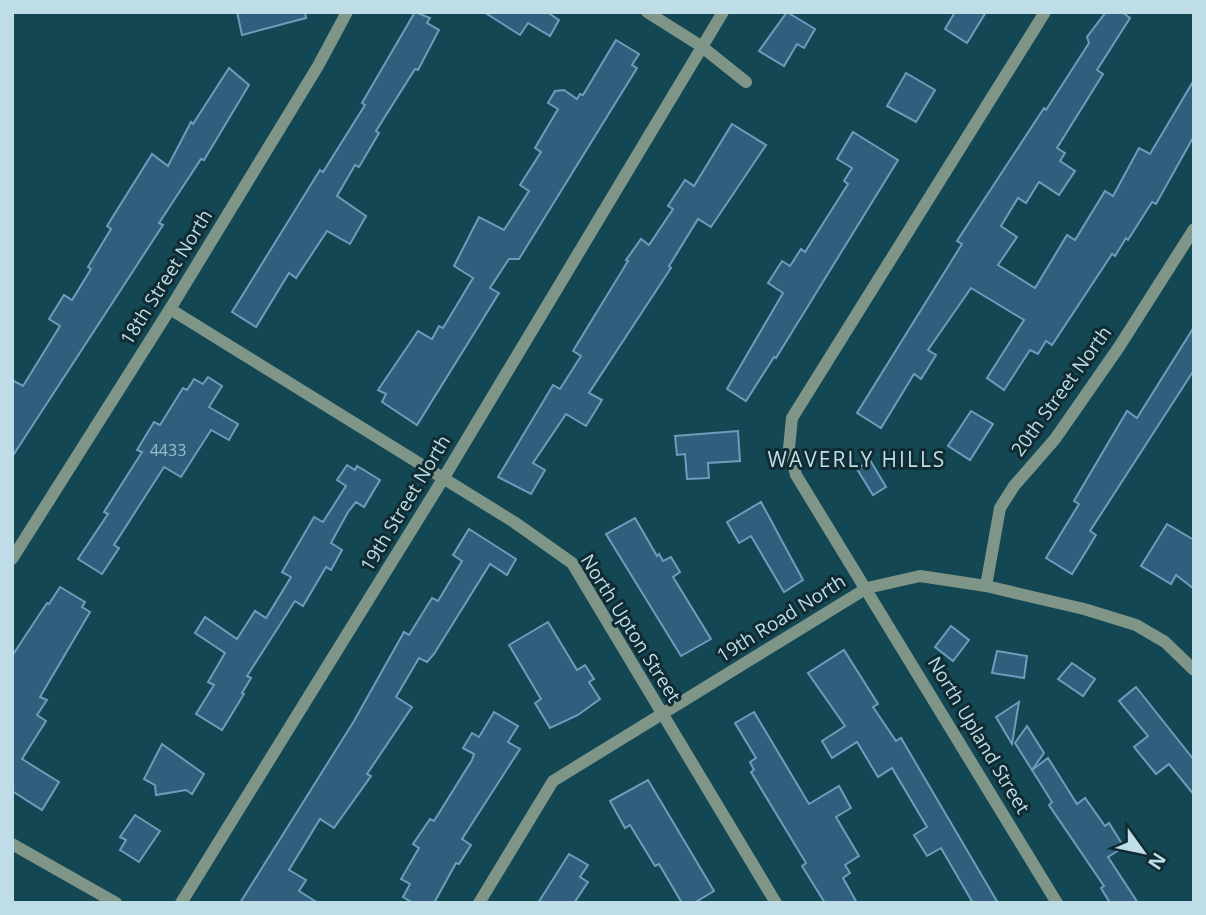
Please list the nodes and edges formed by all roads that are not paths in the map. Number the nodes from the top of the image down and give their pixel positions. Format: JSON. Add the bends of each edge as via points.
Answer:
{"nodes":[{"id":1,"x":347,"y":12,"type":"edge"},
{"id":2,"x":647,"y":12,"type":"edge"},
{"id":3,"x":723,"y":12,"type":"edge"},
{"id":4,"x":1045,"y":12,"type":"edge"},
{"id":5,"x":701,"y":46,"type":"junction"},
{"id":6,"x":746,"y":82,"type":"dead end"},
{"id":7,"x":1194,"y":229,"type":"edge"},
{"id":8,"x":170,"y":309,"type":"junction"},
{"id":9,"x":443,"y":479,"type":"junction"},
{"id":10,"x":12,"y":559,"type":"edge"},
{"id":11,"x":986,"y":586,"type":"junction"},
{"id":12,"x":867,"y":588,"type":"junction"},
{"id":13,"x":1194,"y":670,"type":"edge"},
{"id":14,"x":661,"y":715,"type":"junction"},
{"id":15,"x":12,"y":844,"type":"edge"},
{"id":16,"x":116,"y":903,"type":"edge"},
{"id":17,"x":181,"y":903,"type":"edge"},
{"id":18,"x":478,"y":903,"type":"edge"},
{"id":19,"x":776,"y":903,"type":"edge"},
{"id":20,"x":1057,"y":903,"type":"edge"}],
"edges":[{"from":1,"to":8,"type":"street","name":"18th Street North"},
{"from":2,"to":5,"type":"street"},
{"from":3,"to":5,"type":"street","name":"19th Street North"},
{"from":4,"to":12,"type":"street","name":"19th Road North","via":[[792,418],[789,448],[796,475]]},
{"from":5,"to":6,"type":"street"},
{"from":5,"to":9,"type":"street","name":"19th Street North"},
{"from":7,"to":11,"type":"street","name":"20th Street North","via":[[1119,347],[1000,508]]},
{"from":8,"to":9,"type":"street","name":"North Upton Street"},
{"from":8,"to":10,"type":"street","name":"18th Street North"},
{"from":9,"to":14,"type":"street","name":"North Upton Street","via":[[572,564]]},
{"from":9,"to":17,"type":"street","name":"19th Street North"},
{"from":11,"to":12,"type":"street","via":[[920,576]]},
{"from":11,"to":13,"type":"street","via":[[1136,625],[1164,642]]},
{"from":12,"to":14,"type":"street","name":"19th Road North"},
{"from":12,"to":20,"type":"street","name":"North Upland Street"},
{"from":14,"to":18,"type":"street","name":"19th Road North","via":[[553,781]]},
{"from":14,"to":19,"type":"street","name":"North Upton Street"},
{"from":15,"to":16,"type":"street"}]}
